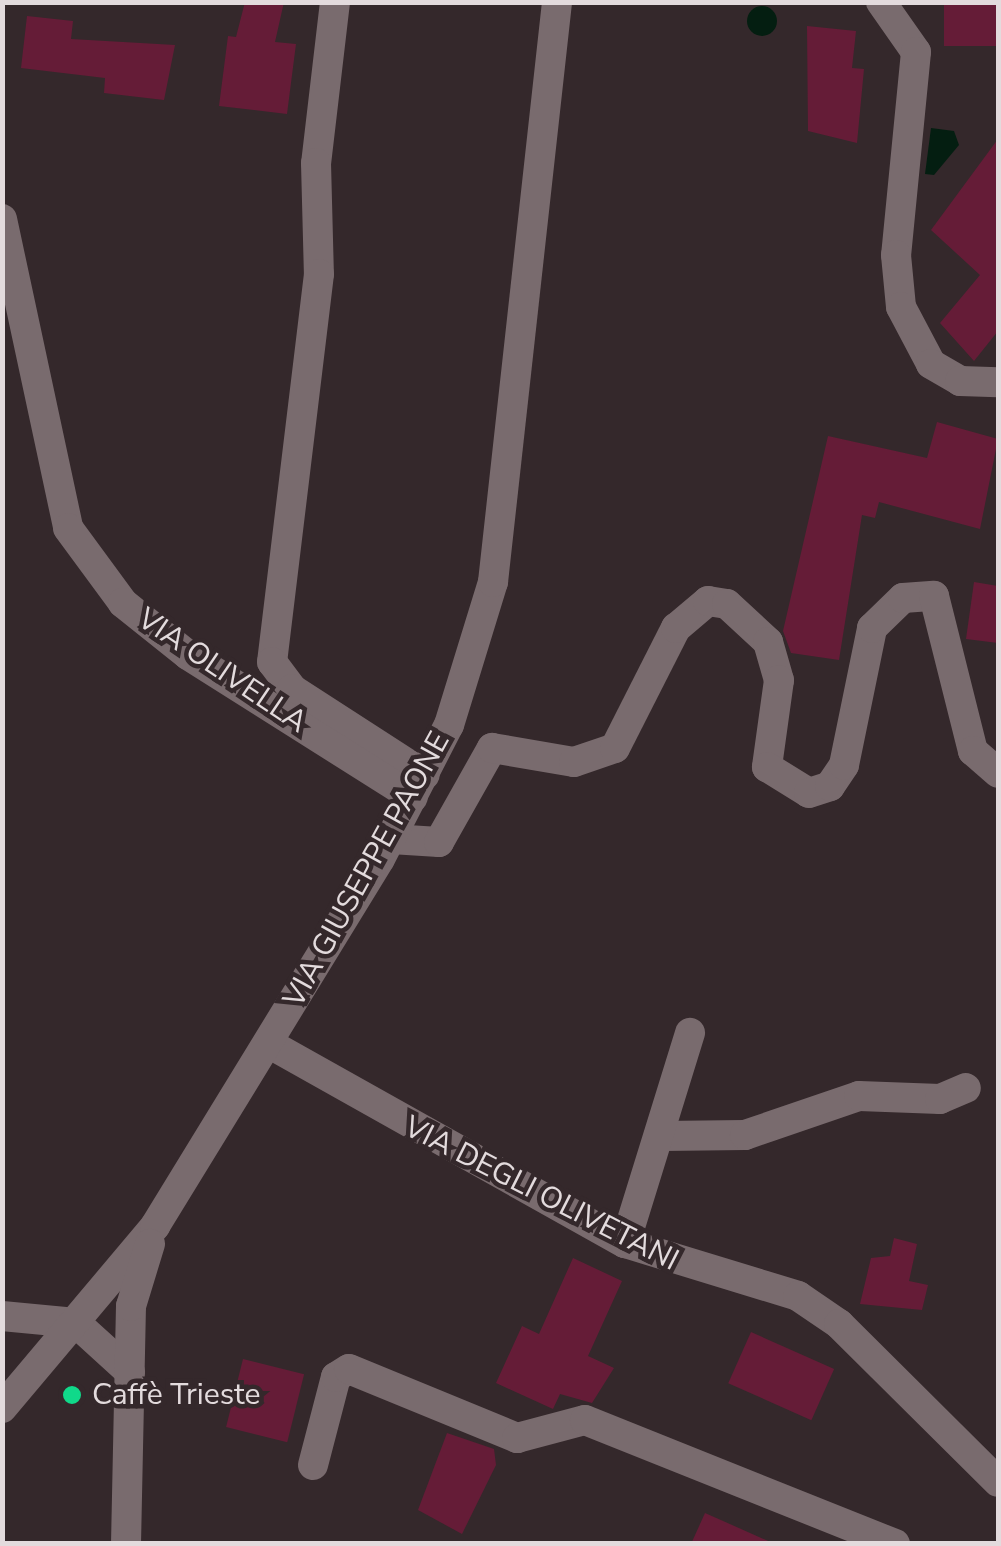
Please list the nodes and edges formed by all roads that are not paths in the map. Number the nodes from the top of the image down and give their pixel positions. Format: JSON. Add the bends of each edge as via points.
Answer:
{"nodes":[{"id":1,"x":334,"y":2,"type":"edge"},
{"id":2,"x":557,"y":2,"type":"edge"},
{"id":3,"x":880,"y":2,"type":"edge"},
{"id":4,"x":2,"y":220,"type":"edge"},
{"id":5,"x":998,"y":382,"type":"edge"},
{"id":6,"x":998,"y":773,"type":"edge"},
{"id":7,"x":419,"y":786,"type":"junction"},
{"id":8,"x":391,"y":838,"type":"junction"},
{"id":9,"x":690,"y":1033,"type":"dead end"},
{"id":10,"x":268,"y":1043,"type":"junction"},
{"id":11,"x":966,"y":1088,"type":"dead end"},
{"id":12,"x":662,"y":1136,"type":"junction"},
{"id":13,"x":155,"y":1226,"type":"junction"},
{"id":14,"x":625,"y":1243,"type":"junction"},
{"id":15,"x":2,"y":1316,"type":"edge"},
{"id":16,"x":76,"y":1323,"type":"junction"},
{"id":17,"x":130,"y":1372,"type":"junction"},
{"id":18,"x":2,"y":1408,"type":"edge"},
{"id":19,"x":313,"y":1465,"type":"dead end"},
{"id":20,"x":998,"y":1482,"type":"edge"},
{"id":21,"x":126,"y":1544,"type":"edge"},
{"id":22,"x":896,"y":1544,"type":"edge"}],
"edges":[{"from":1,"to":7,"type":"street","via":[[316,163],[319,274],[272,662],[292,689]]},
{"from":2,"to":7,"type":"street","name":"VIA GIUSEPPE PAONE","via":[[493,582],[475,655]]},
{"from":3,"to":5,"type":"street","via":[[916,52],[896,255],[901,307],[931,364],[960,381]]},
{"from":4,"to":7,"type":"street","name":"VIA OLIVELLA","via":[[68,528],[123,603],[188,656]]},
{"from":6,"to":8,"type":"street","via":[[973,752],[934,596],[904,598],[872,628],[844,765],[830,786],[809,793],[767,767],[779,680],[768,642],[728,604],[708,600],[676,628],[616,748],[574,762],[492,748],[439,842]]},
{"from":7,"to":8,"type":"street","name":"VIA GIUSEPPE PAONE"},
{"from":8,"to":10,"type":"street","name":"VIA GIUSEPPE PAONE"},
{"from":9,"to":12,"type":"street"},
{"from":10,"to":13,"type":"street","name":"VIA GIUSEPPE PAONE"},
{"from":10,"to":14,"type":"street","name":"VIA DEGLI OLIVETANI"},
{"from":11,"to":12,"type":"street","via":[[940,1098],[859,1096],[745,1134]]},
{"from":12,"to":14,"type":"street"},
{"from":13,"to":16,"type":"street","name":"VIA GIUSEPPE PAONE"},
{"from":13,"to":17,"type":"street","via":[[131,1306]]},
{"from":14,"to":20,"type":"street","name":"VIA DEGLI OLIVETANI","via":[[798,1296]]},
{"from":15,"to":16,"type":"street"},
{"from":16,"to":17,"type":"street"},
{"from":16,"to":18,"type":"street","name":"VIA GIUSEPPE PAONE"},
{"from":17,"to":21,"type":"street"},
{"from":19,"to":22,"type":"street","via":[[336,1377],[349,1369],[518,1438],[585,1420]]}]}
